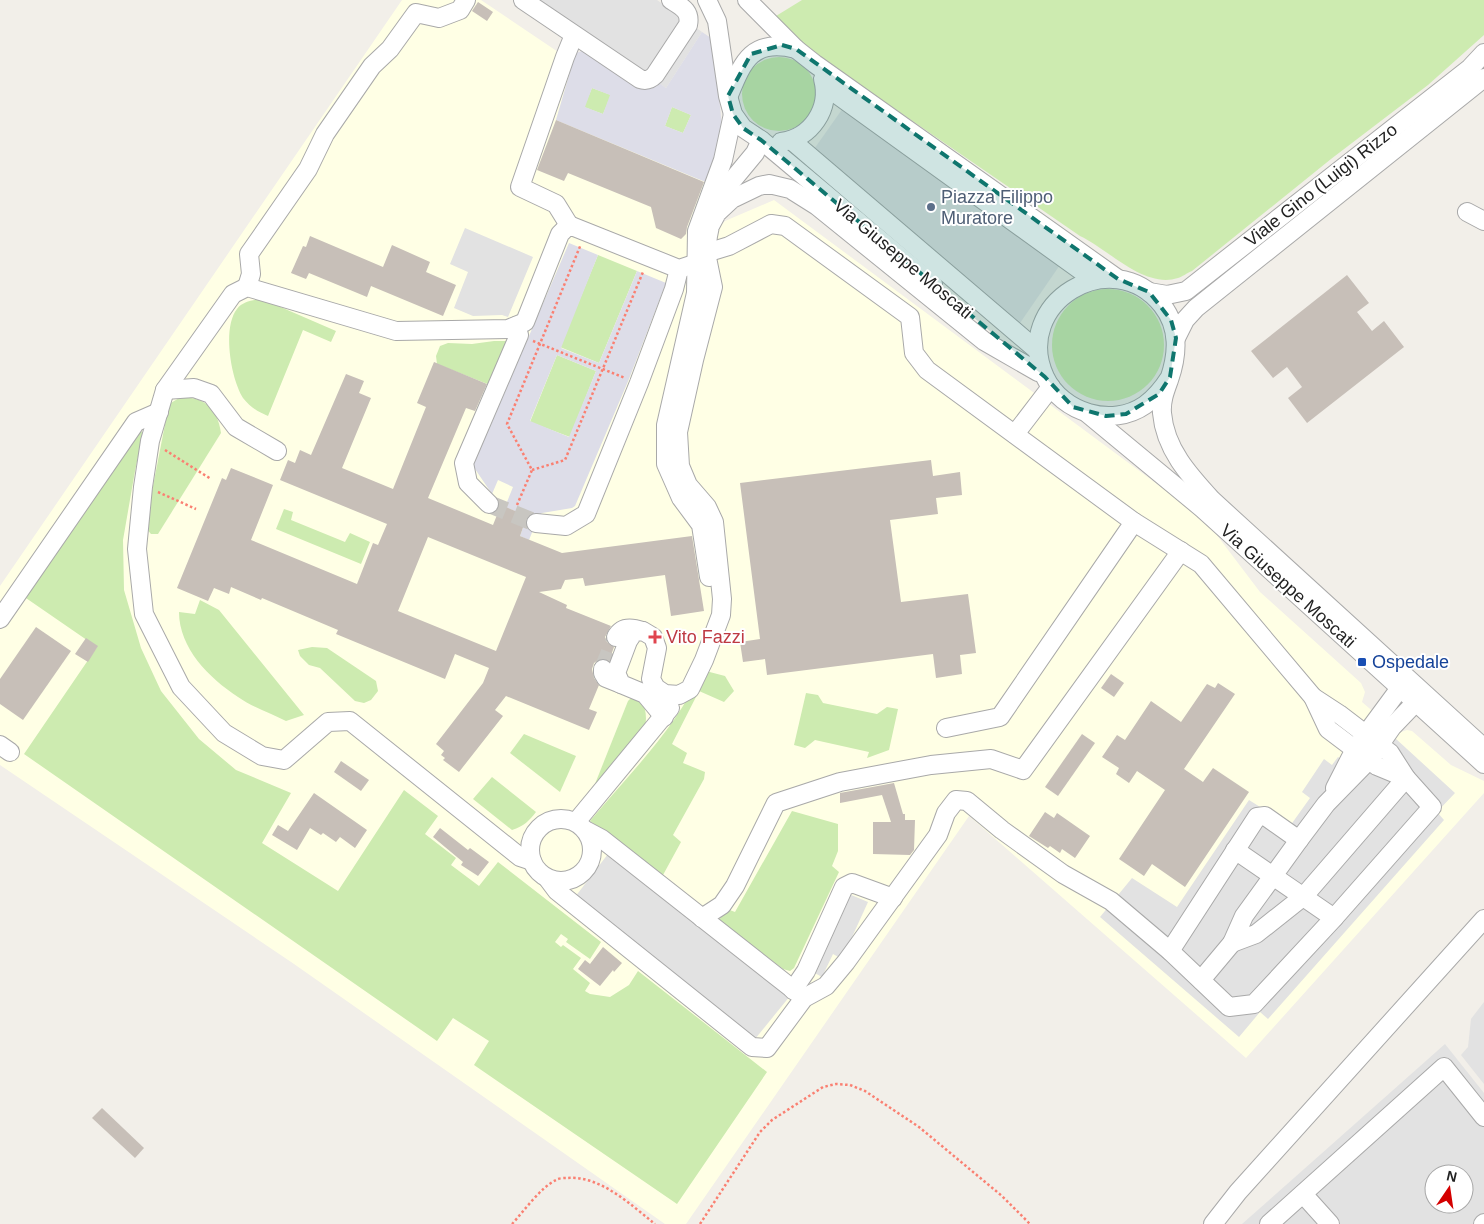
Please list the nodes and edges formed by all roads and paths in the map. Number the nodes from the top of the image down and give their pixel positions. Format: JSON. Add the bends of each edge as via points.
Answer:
{"nodes":[{"id":1,"x":466,"y":0,"type":"edge"},
{"id":2,"x":523,"y":0,"type":"edge"},
{"id":3,"x":671,"y":0,"type":"edge"},
{"id":4,"x":707,"y":0,"type":"edge"},
{"id":5,"x":747,"y":0,"type":"edge"},
{"id":6,"x":574,"y":34,"type":"junction"},
{"id":7,"x":796,"y":49,"type":"junction"},
{"id":8,"x":1484,"y":53,"type":"edge"},
{"id":9,"x":814,"y":64,"type":"junction"},
{"id":10,"x":1484,"y":78,"type":"edge"},
{"id":11,"x":825,"y":86,"type":"junction"},
{"id":12,"x":729,"y":96,"type":"junction"},
{"id":13,"x":733,"y":114,"type":"junction"},
{"id":14,"x":762,"y":140,"type":"junction"},
{"id":15,"x":791,"y":140,"type":"junction"},
{"id":16,"x":1467,"y":212,"type":"dead end"},
{"id":17,"x":713,"y":220,"type":"junction"},
{"id":18,"x":1484,"y":221,"type":"edge"},
{"id":19,"x":569,"y":226,"type":"junction"},
{"id":20,"x":586,"y":231,"type":"junction"},
{"id":21,"x":650,"y":257,"type":"junction"},
{"id":22,"x":702,"y":258,"type":"junction"},
{"id":23,"x":679,"y":269,"type":"junction"},
{"id":24,"x":1118,"y":279,"type":"junction"},
{"id":25,"x":1094,"y":280,"type":"junction"},
{"id":26,"x":247,"y":287,"type":"junction"},
{"id":27,"x":1149,"y":292,"type":"junction"},
{"id":28,"x":518,"y":330,"type":"junction"},
{"id":29,"x":1176,"y":338,"type":"junction"},
{"id":30,"x":540,"y":343,"type":"junction"},
{"id":31,"x":1038,"y":350,"type":"junction"},
{"id":32,"x":602,"y":369,"type":"junction"},
{"id":33,"x":1170,"y":377,"type":"junction"},
{"id":34,"x":1045,"y":379,"type":"junction"},
{"id":35,"x":638,"y":384,"type":"junction"},
{"id":36,"x":165,"y":390,"type":"junction"},
{"id":37,"x":159,"y":412,"type":"junction"},
{"id":38,"x":1087,"y":413,"type":"junction"},
{"id":39,"x":1015,"y":434,"type":"junction"},
{"id":40,"x":150,"y":441,"type":"junction"},
{"id":41,"x":277,"y":451,"type":"dead end"},
{"id":42,"x":532,"y":470,"type":"junction"},
{"id":43,"x":211,"y":478,"type":"dead end"},
{"id":44,"x":143,"y":486,"type":"junction"},
{"id":45,"x":488,"y":504,"type":"tunnel mouth"},
{"id":46,"x":517,"y":505,"type":"dead end"},
{"id":47,"x":196,"y":509,"type":"dead end"},
{"id":48,"x":1134,"y":522,"type":"junction"},
{"id":49,"x":536,"y":523,"type":"tunnel mouth"},
{"id":50,"x":1181,"y":551,"type":"junction"},
{"id":51,"x":0,"y":619,"type":"edge"},
{"id":52,"x":643,"y":631,"type":"junction"},
{"id":53,"x":616,"y":637,"type":"dead end"},
{"id":54,"x":603,"y":669,"type":"dead end"},
{"id":55,"x":621,"y":684,"type":"junction"},
{"id":56,"x":1400,"y":688,"type":"junction"},
{"id":57,"x":679,"y":695,"type":"junction"},
{"id":58,"x":1313,"y":697,"type":"junction"},
{"id":59,"x":1415,"y":702,"type":"junction"},
{"id":60,"x":664,"y":717,"type":"junction"},
{"id":61,"x":946,"y":728,"type":"dead end"},
{"id":62,"x":1372,"y":739,"type":"junction"},
{"id":63,"x":1484,"y":748,"type":"edge"},
{"id":64,"x":1355,"y":749,"type":"junction"},
{"id":65,"x":1369,"y":760,"type":"junction"},
{"id":66,"x":1484,"y":764,"type":"edge"},
{"id":67,"x":1406,"y":778,"type":"junction"},
{"id":68,"x":1326,"y":804,"type":"junction"},
{"id":69,"x":581,"y":826,"type":"junction"},
{"id":70,"x":1299,"y":840,"type":"junction"},
{"id":71,"x":1235,"y":850,"type":"junction"},
{"id":72,"x":532,"y":861,"type":"junction"},
{"id":73,"x":1274,"y":876,"type":"junction"},
{"id":74,"x":548,"y":879,"type":"junction"},
{"id":75,"x":1304,"y":896,"type":"junction"},
{"id":76,"x":893,"y":898,"type":"junction"},
{"id":77,"x":702,"y":918,"type":"junction"},
{"id":78,"x":1334,"y":918,"type":"junction"},
{"id":79,"x":1484,"y":918,"type":"edge"},
{"id":80,"x":1232,"y":943,"type":"junction"},
{"id":81,"x":1170,"y":951,"type":"junction"},
{"id":82,"x":1201,"y":980,"type":"junction"},
{"id":83,"x":798,"y":994,"type":"junction"},
{"id":84,"x":1484,"y":1118,"type":"edge"},
{"id":85,"x":1238,"y":1192,"type":"junction"},
{"id":86,"x":1303,"y":1194,"type":"junction"},
{"id":87,"x":512,"y":1224,"type":"edge"},
{"id":88,"x":655,"y":1224,"type":"edge"},
{"id":89,"x":700,"y":1224,"type":"edge"},
{"id":90,"x":1030,"y":1224,"type":"edge"},
{"id":91,"x":1200,"y":1224,"type":"edge"},
{"id":92,"x":1213,"y":1224,"type":"edge"},
{"id":93,"x":1269,"y":1224,"type":"edge"},
{"id":94,"x":1330,"y":1224,"type":"edge"}],
"edges":[{"from":1,"to":26,"type":"street","via":[[460,10],[439,18],[416,13],[390,49],[372,66],[326,134],[308,169],[249,254],[251,274]]},
{"from":2,"to":6,"type":"street"},
{"from":3,"to":6,"type":"street","via":[[690,18],[650,80],[640,79]]},
{"from":4,"to":12,"type":"street","name":"Via Giuseppe Moscati","via":[[717,21]]},
{"from":5,"to":7,"type":"street","name":"Via Giuseppe Moscati"},
{"from":6,"to":19,"type":"street","via":[[520,187],[556,204]]},
{"from":7,"to":9,"type":"street","name":"Via Giuseppe Moscati"},
{"from":7,"to":12,"type":"street","via":[[782,45],[751,54],[742,65]]},
{"from":8,"to":27,"type":"street","name":"Viale Gino (Luigi) Rizzo","via":[[1470,68],[1186,291],[1167,295]]},
{"from":9,"to":11,"type":"street","name":"Via Giuseppe Moscati"},
{"from":9,"to":24,"type":"street","name":"Via Giuseppe Moscati"},
{"from":10,"to":29,"type":"street","name":"Viale Gino (Luigi) Rizzo","via":[[1196,308]]},
{"from":11,"to":15,"type":"street","via":[[823,109],[815,124]]},
{"from":11,"to":25,"type":"street"},
{"from":12,"to":13,"type":"street","name":"Via Giuseppe Moscati"},
{"from":13,"to":14,"type":"street","name":"Via Giuseppe Moscati","via":[[743,128]]},
{"from":13,"to":22,"type":"street","via":[[723,160],[697,231]]},
{"from":14,"to":15,"type":"street"},
{"from":14,"to":17,"type":"street","via":[[755,154],[731,182]]},
{"from":14,"to":34,"type":"street","name":"Via Giuseppe Moscati"},
{"from":15,"to":31,"type":"street"},
{"from":16,"to":18,"type":"street"},
{"from":17,"to":22,"type":"street"},
{"from":17,"to":34,"type":"street","via":[[732,199],[759,186],[769,184],[790,189],[984,340]]},
{"from":19,"to":20,"type":"street"},
{"from":19,"to":28,"type":"street","via":[[560,234]]},
{"from":20,"to":21,"type":"street"},
{"from":20,"to":30,"type":"path"},
{"from":21,"to":23,"type":"street"},
{"from":21,"to":32,"type":"path"},
{"from":22,"to":23,"type":"street"},
{"from":22,"to":39,"type":"street","via":[[771,224],[786,226],[910,317],[914,353],[927,370]]},
{"from":22,"to":57,"type":"street","via":[[713,287],[678,432],[680,466],[688,485],[707,507],[714,522],[722,599],[721,615],[704,660],[690,689]]},
{"from":23,"to":35,"type":"street"},
{"from":24,"to":25,"type":"street","name":"Via Giuseppe Moscati"},
{"from":24,"to":27,"type":"street","name":"Via Giuseppe Moscati"},
{"from":25,"to":31,"type":"street","name":"Via Giuseppe Moscati","via":[[1076,286],[1060,297],[1040,331]]},
{"from":26,"to":28,"type":"street","via":[[396,331]]},
{"from":26,"to":36,"type":"street","via":[[233,294]]},
{"from":27,"to":29,"type":"street","name":"Via Giuseppe Moscati","via":[[1171,320]]},
{"from":28,"to":30,"type":"path"},
{"from":28,"to":45,"type":"street","via":[[464,464],[468,482]]},
{"from":29,"to":33,"type":"street","name":"Via Giuseppe Moscati","via":[[1176,358]]},
{"from":30,"to":32,"type":"path"},
{"from":30,"to":42,"type":"path","via":[[507,424]]},
{"from":31,"to":34,"type":"street","name":"Via Giuseppe Moscati"},
{"from":32,"to":35,"type":"path"},
{"from":32,"to":42,"type":"path","via":[[566,460]]},
{"from":33,"to":38,"type":"street","name":"Via Giuseppe Moscati","via":[[1159,394],[1126,414],[1106,416]]},
{"from":33,"to":63,"type":"street","name":"Via Giuseppe Moscati","via":[[1162,413],[1174,452],[1186,471],[1212,500]]},
{"from":34,"to":38,"type":"street","name":"Via Giuseppe Moscati","via":[[1067,403]]},
{"from":34,"to":39,"type":"street"},
{"from":35,"to":49,"type":"street","via":[[586,514],[566,526]]},
{"from":36,"to":37,"type":"street"},
{"from":36,"to":41,"type":"street","via":[[194,388],[211,394],[236,427]]},
{"from":37,"to":40,"type":"street"},
{"from":37,"to":51,"type":"street","via":[[136,422]]},
{"from":38,"to":56,"type":"street","name":"Via Giuseppe Moscati","via":[[1203,509]]},
{"from":39,"to":48,"type":"street"},
{"from":40,"to":43,"type":"path"},
{"from":40,"to":44,"type":"street"},
{"from":42,"to":46,"type":"path"},
{"from":44,"to":47,"type":"path"},
{"from":44,"to":72,"type":"street","via":[[137,549],[144,614],[181,688],[224,734],[262,756],[284,760],[328,722],[350,721],[520,857]]},
{"from":48,"to":50,"type":"street"},
{"from":48,"to":61,"type":"street","via":[[1000,717]]},
{"from":50,"to":58,"type":"street","via":[[1201,564]]},
{"from":50,"to":77,"type":"street","via":[[1023,770],[991,759],[931,765],[840,782],[776,803],[735,886],[722,905]]},
{"from":52,"to":53,"type":"street","via":[[624,628]]},
{"from":52,"to":55,"type":"street","via":[[634,632],[628,641],[616,673]]},
{"from":52,"to":57,"type":"street","via":[[653,637],[656,648],[651,678],[656,688],[665,694]]},
{"from":54,"to":55,"type":"street","via":[[606,678]]},
{"from":55,"to":60,"type":"street","via":[[645,694]]},
{"from":56,"to":59,"type":"street","name":"Via Giuseppe Moscati"},
{"from":56,"to":62,"type":"street"},
{"from":57,"to":60,"type":"street"},
{"from":58,"to":62,"type":"street"},
{"from":58,"to":64,"type":"street","via":[[1328,728]]},
{"from":59,"to":62,"type":"street","via":[[1392,727]]},
{"from":59,"to":66,"type":"street","name":"Via Giuseppe Moscati"},
{"from":60,"to":69,"type":"street"},
{"from":62,"to":64,"type":"street"},
{"from":62,"to":65,"type":"street"},
{"from":62,"to":67,"type":"street","via":[[1390,753]]},
{"from":64,"to":65,"type":"street"},
{"from":64,"to":68,"type":"street"},
{"from":65,"to":67,"type":"street"},
{"from":65,"to":68,"type":"street"},
{"from":67,"to":75,"type":"street"},
{"from":67,"to":78,"type":"street","via":[[1432,806]]},
{"from":68,"to":70,"type":"street"},
{"from":69,"to":72,"type":"street","via":[[565,819],[544,823],[536,830],[530,845]]},
{"from":69,"to":74,"type":"street","via":[[591,841],[593,851],[586,870],[569,880]]},
{"from":69,"to":77,"type":"street"},
{"from":70,"to":71,"type":"street","via":[[1265,816],[1257,817]]},
{"from":70,"to":73,"type":"street"},
{"from":71,"to":73,"type":"street"},
{"from":71,"to":81,"type":"street"},
{"from":72,"to":74,"type":"street"},
{"from":73,"to":75,"type":"street"},
{"from":73,"to":80,"type":"street","via":[[1244,916]]},
{"from":74,"to":83,"type":"street","via":[[557,891],[752,1047],[767,1048]]},
{"from":75,"to":78,"type":"street"},
{"from":75,"to":80,"type":"street","via":[[1256,934]]},
{"from":76,"to":81,"type":"street","via":[[938,835],[946,813],[956,800],[967,801],[1062,874],[1112,901]]},
{"from":76,"to":83,"type":"street","via":[[826,986]]},
{"from":76,"to":83,"type":"street","via":[[852,882],[844,887]]},
{"from":77,"to":83,"type":"street"},
{"from":78,"to":82,"type":"street","via":[[1254,1004],[1229,1007]]},
{"from":79,"to":85,"type":"street"},
{"from":80,"to":82,"type":"street"},
{"from":81,"to":82,"type":"street"},
{"from":84,"to":86,"type":"street","via":[[1444,1067]]},
{"from":85,"to":91,"type":"street"},
{"from":85,"to":92,"type":"street"},
{"from":86,"to":93,"type":"street"},
{"from":86,"to":94,"type":"street"},
{"from":87,"to":88,"type":"path","via":[[557,1179],[574,1177],[590,1180],[619,1196]]},
{"from":89,"to":90,"type":"path","via":[[760,1132],[805,1097],[836,1084],[865,1091],[919,1127],[1002,1196]]}]}
